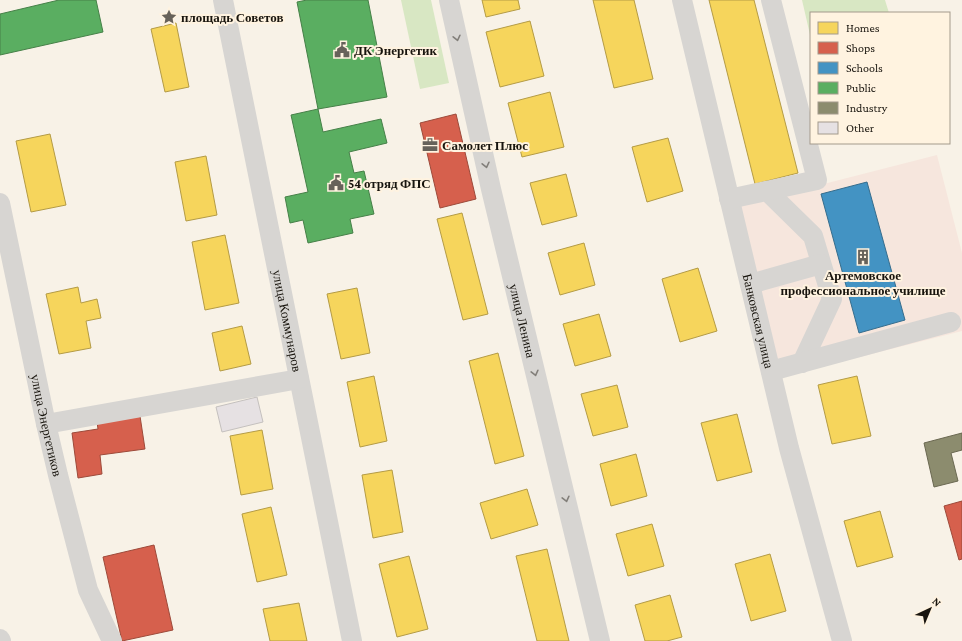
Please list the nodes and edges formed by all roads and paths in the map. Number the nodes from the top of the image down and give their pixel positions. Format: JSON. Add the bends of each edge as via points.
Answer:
{"nodes":[{"id":1,"x":223,"y":0,"type":"edge"},
{"id":2,"x":449,"y":0,"type":"edge"},
{"id":3,"x":682,"y":0,"type":"edge"},
{"id":4,"x":771,"y":0,"type":"edge"},
{"id":5,"x":767,"y":191,"type":"junction"},
{"id":6,"x":729,"y":199,"type":"junction"},
{"id":7,"x":0,"y":203,"type":"edge"},
{"id":8,"x":821,"y":264,"type":"junction"},
{"id":9,"x":750,"y":284,"type":"junction"},
{"id":10,"x":951,"y":322,"type":"dead end"},
{"id":11,"x":802,"y":363,"type":"junction"},
{"id":12,"x":771,"y":371,"type":"junction"},
{"id":13,"x":299,"y":379,"type":"junction"},
{"id":14,"x":46,"y":424,"type":"junction"},
{"id":15,"x":112,"y":641,"type":"edge"},
{"id":16,"x":352,"y":641,"type":"edge"},
{"id":17,"x":600,"y":641,"type":"edge"},
{"id":18,"x":842,"y":641,"type":"edge"}],
"edges":[{"from":1,"to":13,"type":"street","name":"улица Коммунаров"},
{"from":2,"to":17,"type":"street","name":"улица Ленина","one_way":true,"via":[[495,205]]},
{"from":3,"to":6,"type":"street","name":"Банковская улица"},
{"from":4,"to":5,"type":"street","via":[[818,180]]},
{"from":5,"to":6,"type":"street"},
{"from":5,"to":8,"type":"street","via":[[813,236]]},
{"from":6,"to":9,"type":"street","name":"Банковская улица"},
{"from":7,"to":14,"type":"street","name":"улица Энергетиков"},
{"from":8,"to":9,"type":"street"},
{"from":8,"to":11,"type":"street","via":[[832,299]]},
{"from":9,"to":12,"type":"street","name":"Банковская улица"},
{"from":10,"to":11,"type":"street"},
{"from":11,"to":12,"type":"street"},
{"from":12,"to":18,"type":"street","name":"Банковская улица","via":[[789,448]]},
{"from":13,"to":14,"type":"street"},
{"from":13,"to":16,"type":"street","name":"улица Коммунаров"},
{"from":14,"to":15,"type":"street","name":"улица Энергетиков","via":[[88,590]]}]}
